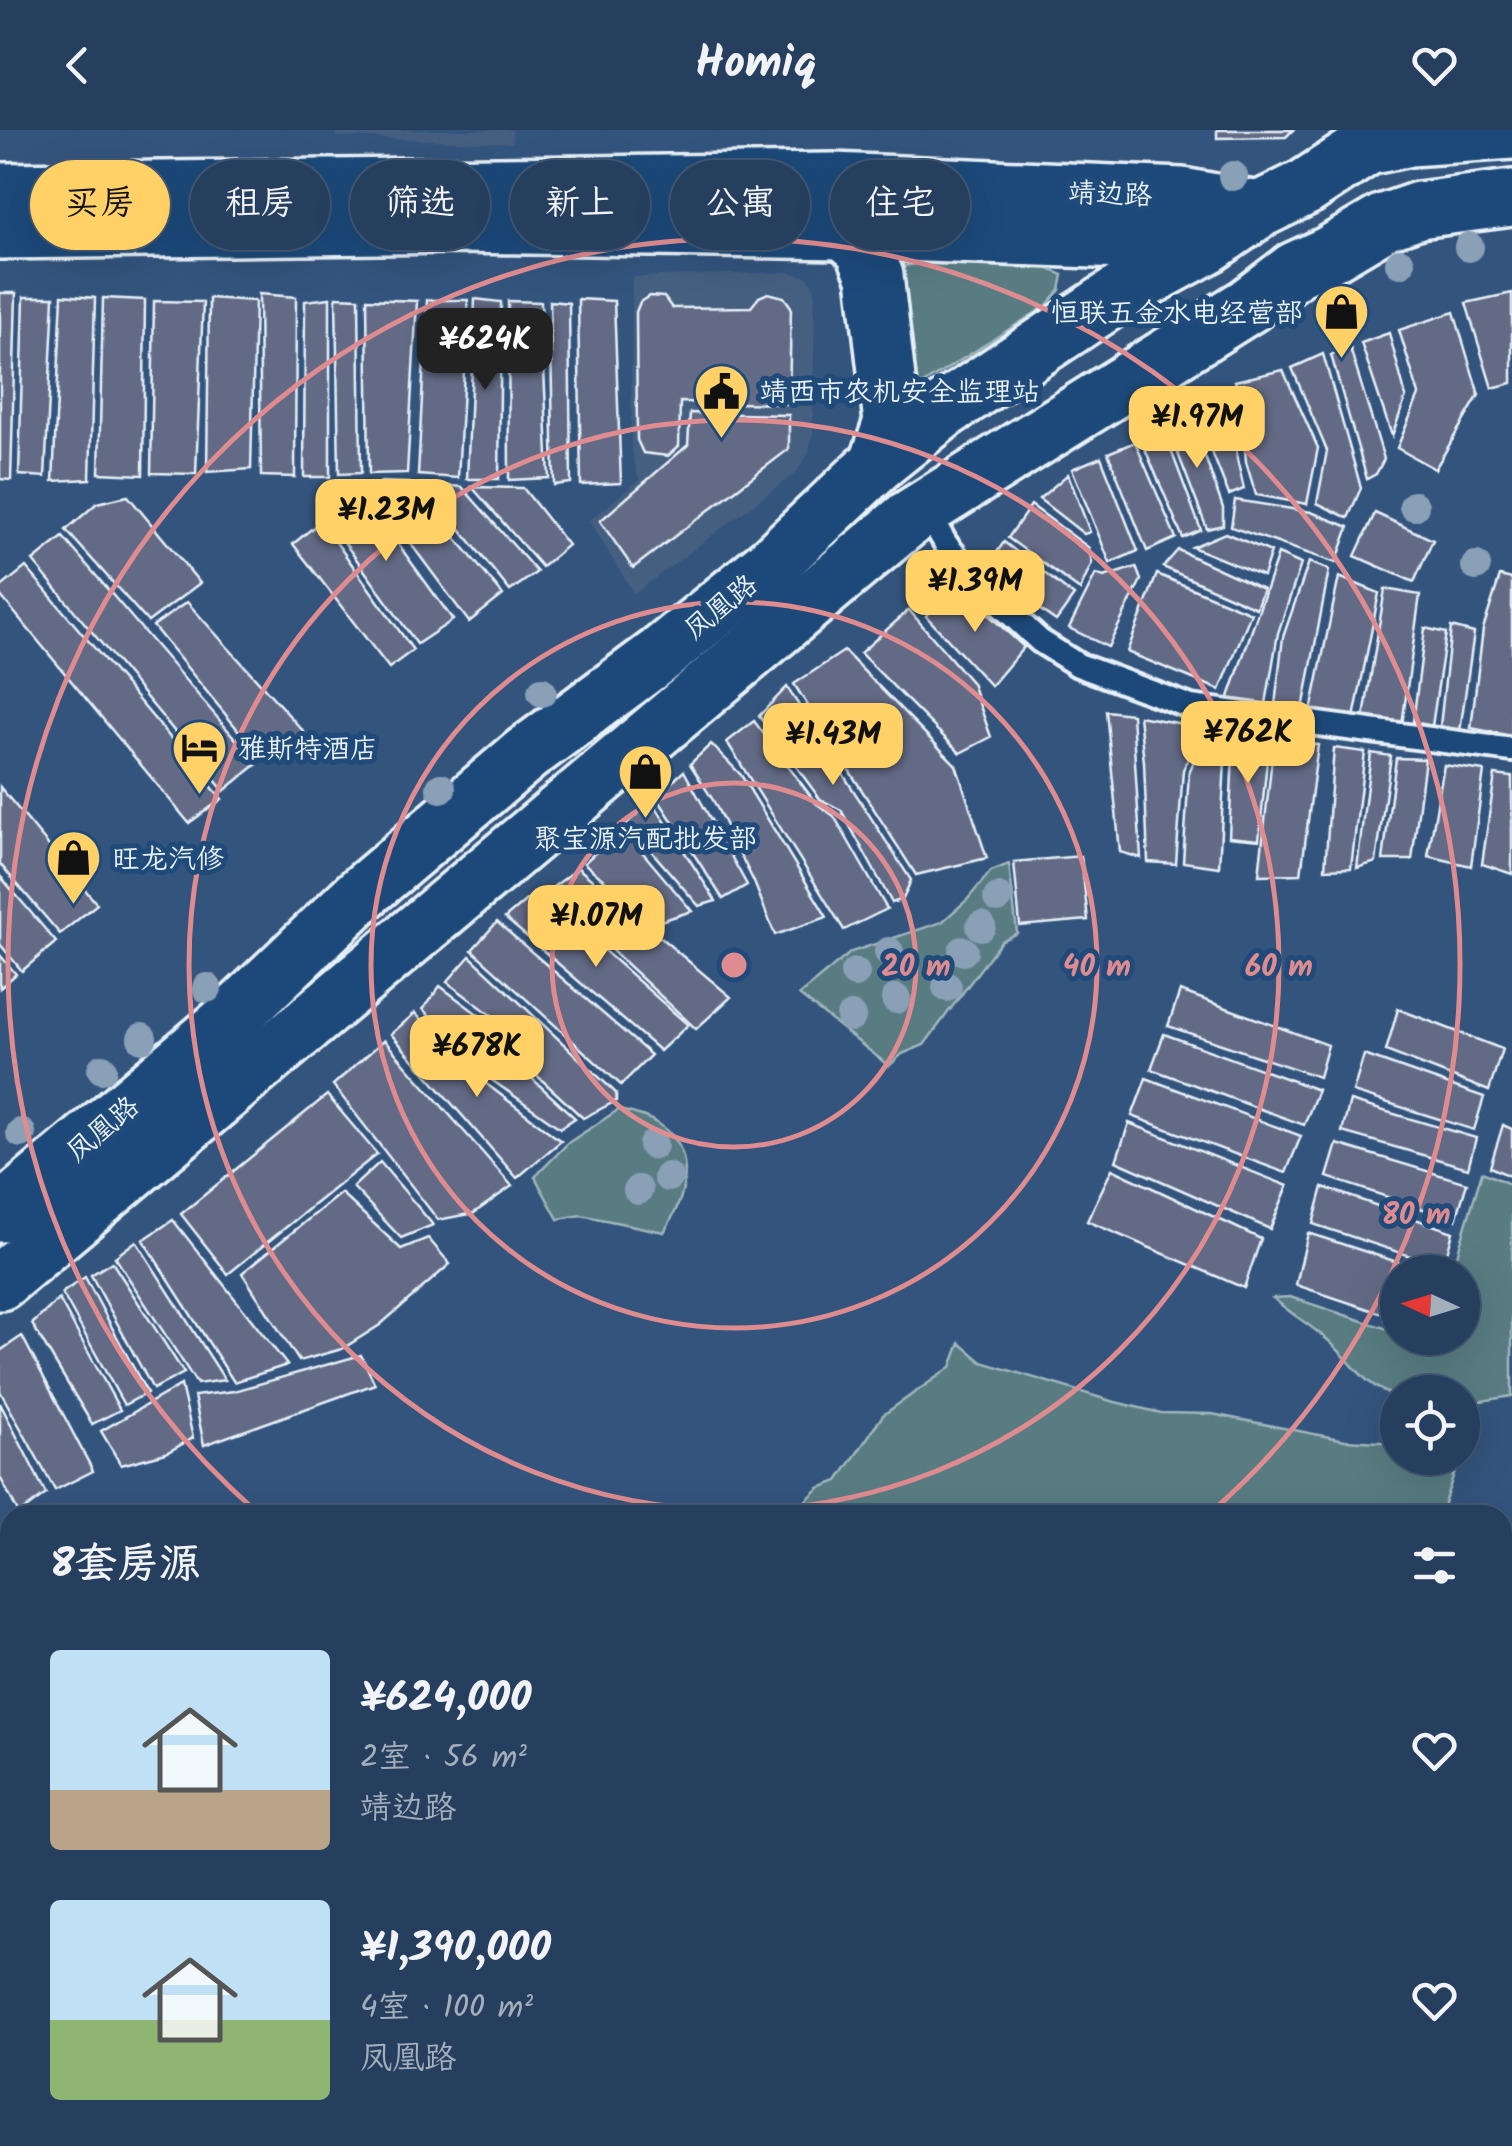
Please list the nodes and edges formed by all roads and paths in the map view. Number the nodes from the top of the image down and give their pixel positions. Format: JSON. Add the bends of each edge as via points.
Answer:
{"nodes":[{"id":1,"x":1459,"y":131,"type":"edge"},
{"id":2,"x":1512,"y":131,"type":"edge"},
{"id":3,"x":0,"y":191,"type":"edge"},
{"id":4,"x":1485,"y":200,"type":"edge"},
{"id":5,"x":1258,"y":210,"type":"junction"},
{"id":6,"x":0,"y":231,"type":"edge"},
{"id":7,"x":830,"y":231,"type":"edge"},
{"id":8,"x":970,"y":235,"type":"edge"},
{"id":9,"x":1210,"y":244,"type":"junction"},
{"id":10,"x":864,"y":250,"type":"edge"},
{"id":11,"x":878,"y":462,"type":"junction"},
{"id":12,"x":925,"y":508,"type":"junction"},
{"id":13,"x":1512,"y":750,"type":"edge"},
{"id":14,"x":0,"y":1214,"type":"edge"},
{"id":15,"x":0,"y":1282,"type":"edge"}],
"edges":[{"from":1,"to":2,"type":"main road","name":"凤凰路"},
{"from":1,"to":4,"type":"main road"},
{"from":1,"to":5,"type":"main road","name":"凤凰路","via":[[1367,147]]},
{"from":3,"to":5,"type":"main road","name":"靖边路","via":[[833,181],[1182,196]]},
{"from":4,"to":12,"type":"main road","name":"凤凰路","via":[[1384,222],[1295,270]]},
{"from":5,"to":9,"type":"main road","name":"凤凰路"},
{"from":6,"to":7,"type":"main road","name":"靖边路"},
{"from":8,"to":9,"type":"main road","name":"靖边路"},
{"from":9,"to":11,"type":"main road","name":"凤凰路","via":[[1051,338]]},
{"from":10,"to":11,"type":"main road","via":[[875,276],[892,422]]},
{"from":11,"to":14,"type":"main road","name":"凤凰路","via":[[758,575],[526,754],[361,894],[224,1025]]},
{"from":12,"to":13,"type":"lane","via":[[976,583],[1040,641],[1078,665],[1190,707]]},
{"from":12,"to":15,"type":"main road","name":"凤凰路"}]}
